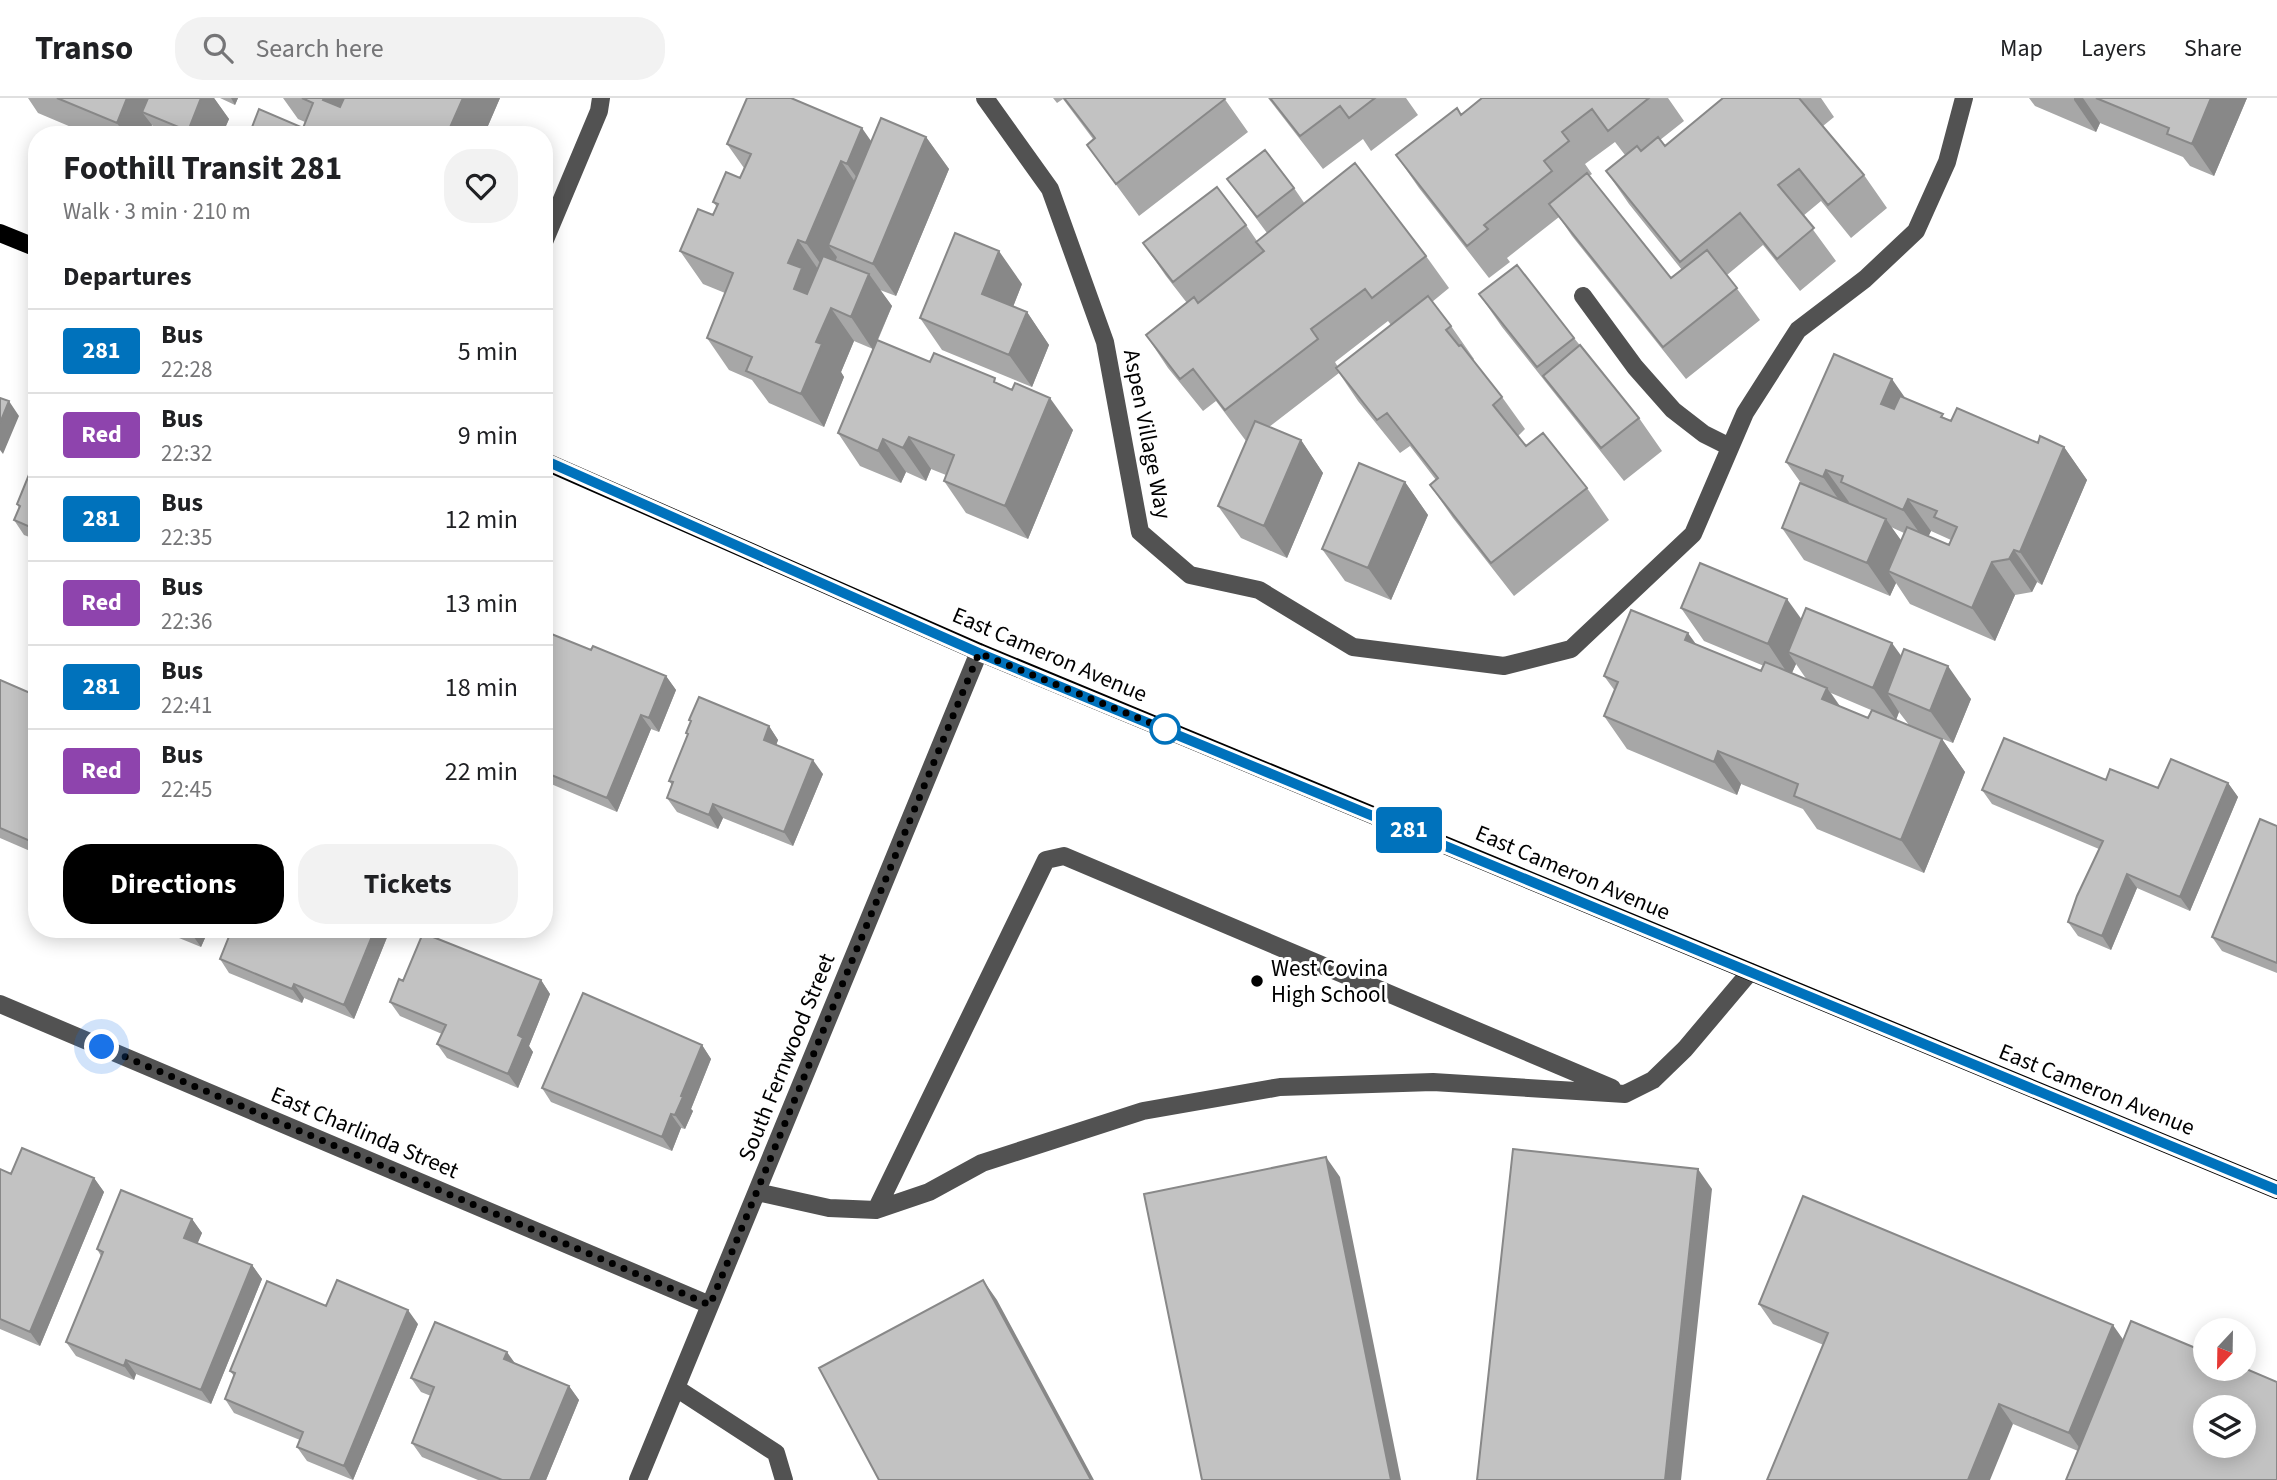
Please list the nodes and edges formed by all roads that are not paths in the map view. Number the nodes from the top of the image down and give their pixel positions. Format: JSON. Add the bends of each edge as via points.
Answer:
{"nodes":[{"id":1,"x":601,"y":98,"type":"edge"},
{"id":2,"x":985,"y":98,"type":"edge"},
{"id":3,"x":1964,"y":98,"type":"edge"},
{"id":4,"x":553,"y":221,"type":"edge"},
{"id":5,"x":0,"y":233,"type":"edge"},
{"id":6,"x":28,"y":244,"type":"edge"},
{"id":7,"x":1583,"y":296,"type":"edge"},
{"id":8,"x":1730,"y":447,"type":"junction"},
{"id":9,"x":553,"y":465,"type":"edge"},
{"id":10,"x":979,"y":653,"type":"junction"},
{"id":11,"x":1750,"y":972,"type":"junction"},
{"id":12,"x":0,"y":1004,"type":"edge"},
{"id":13,"x":1625,"y":1094,"type":"junction"},
{"id":14,"x":2277,"y":1190,"type":"edge"},
{"id":15,"x":757,"y":1192,"type":"junction"},
{"id":16,"x":876,"y":1210,"type":"junction"},
{"id":17,"x":710,"y":1305,"type":"junction"},
{"id":18,"x":676,"y":1388,"type":"junction"},
{"id":19,"x":638,"y":1480,"type":"edge"},
{"id":20,"x":784,"y":1480,"type":"edge"}],
"edges":[{"from":1,"to":4,"type":"street"},
{"from":2,"to":8,"type":"street","name":"Aspen Village Way","via":[[1050,189],[1096,316],[1105,342],[1140,532],[1190,575],[1259,590],[1353,647],[1504,666],[1571,649],[1693,534]]},
{"from":3,"to":8,"type":"street","name":"Aspen Village Way","via":[[1947,162],[1916,231],[1865,279],[1798,330],[1745,413]]},
{"from":5,"to":6,"type":"main road"},
{"from":7,"to":8,"type":"street","via":[[1673,410]]},
{"from":9,"to":10,"type":"main road","name":"East Cameron Avenue"},
{"from":10,"to":11,"type":"main road","name":"East Cameron Avenue"},
{"from":10,"to":15,"type":"street","name":"South Fernwood Street"},
{"from":11,"to":13,"type":"street","via":[[1685,1049],[1653,1080]]},
{"from":11,"to":14,"type":"main road","name":"East Cameron Avenue"},
{"from":12,"to":17,"type":"street","name":"East Charlinda Street"},
{"from":13,"to":16,"type":"street","via":[[1433,1082],[1280,1087],[1143,1111],[982,1163],[929,1192]]},
{"from":13,"to":16,"type":"street","via":[[1064,856],[1046,860]]},
{"from":15,"to":16,"type":"street","via":[[829,1208]]},
{"from":15,"to":17,"type":"street","name":"South Fernwood Street"},
{"from":17,"to":18,"type":"street","name":"South Fernwood Street"},
{"from":18,"to":19,"type":"street","name":"South Fernwood Street"},
{"from":18,"to":20,"type":"street","via":[[776,1453]]}]}
